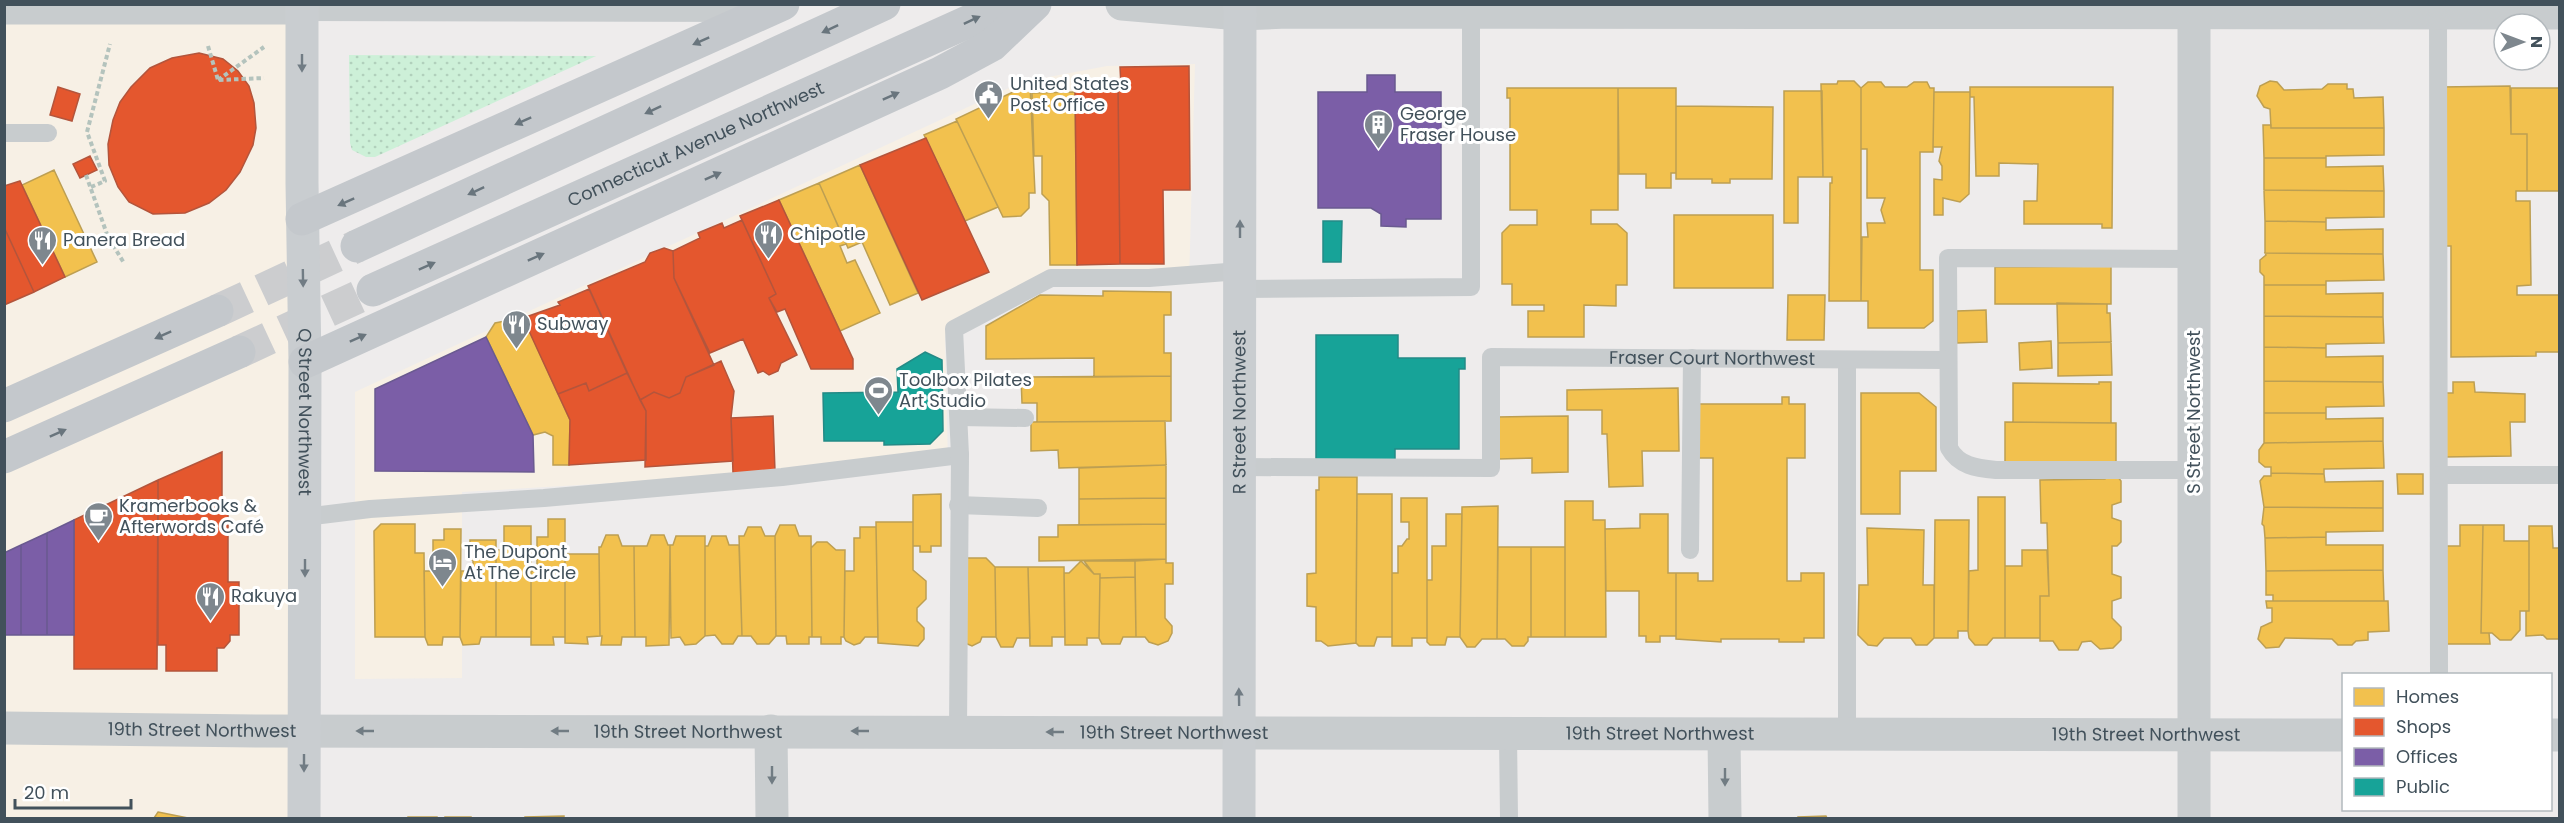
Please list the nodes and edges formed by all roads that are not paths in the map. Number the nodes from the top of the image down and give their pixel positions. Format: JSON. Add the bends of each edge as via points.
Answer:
{"nodes":[{"id":1,"x":884,"y":4,"type":"edge"},
{"id":2,"x":1019,"y":4,"type":"edge"},
{"id":3,"x":1035,"y":4,"type":"edge"},
{"id":4,"x":1122,"y":4,"type":"edge"},
{"id":5,"x":302,"y":6,"type":"edge"},
{"id":6,"x":777,"y":6,"type":"edge"},
{"id":7,"x":4,"y":8,"type":"edge"},
{"id":8,"x":1240,"y":9,"type":"edge"},
{"id":9,"x":2193,"y":9,"type":"edge"},
{"id":10,"x":1471,"y":13,"type":"junction"},
{"id":11,"x":2438,"y":13,"type":"junction"},
{"id":12,"x":2559,"y":13,"type":"edge"},
{"id":13,"x":4,"y":133,"type":"edge"},
{"id":14,"x":48,"y":133,"type":"dead end"},
{"id":15,"x":302,"y":219,"type":"junction"},
{"id":16,"x":357,"y":246,"type":"tunnel mouth"},
{"id":17,"x":2193,"y":259,"type":"junction"},
{"id":18,"x":1240,"y":280,"type":"junction"},
{"id":19,"x":373,"y":290,"type":"tunnel mouth"},
{"id":20,"x":217,"y":311,"type":"tunnel mouth"},
{"id":21,"x":239,"y":352,"type":"tunnel mouth"},
{"id":22,"x":1692,"y":358,"type":"junction"},
{"id":23,"x":1847,"y":360,"type":"junction"},
{"id":24,"x":1948,"y":360,"type":"junction"},
{"id":25,"x":305,"y":362,"type":"junction"},
{"id":26,"x":4,"y":406,"type":"edge"},
{"id":27,"x":959,"y":417,"type":"junction"},
{"id":28,"x":1025,"y":418,"type":"dead end"},
{"id":29,"x":960,"y":454,"type":"junction"},
{"id":30,"x":4,"y":457,"type":"edge"},
{"id":31,"x":1239,"y":468,"type":"junction"},
{"id":32,"x":2193,"y":471,"type":"junction"},
{"id":33,"x":2439,"y":475,"type":"junction"},
{"id":34,"x":2559,"y":475,"type":"edge"},
{"id":35,"x":958,"y":505,"type":"junction"},
{"id":36,"x":1038,"y":508,"type":"dead end"},
{"id":37,"x":305,"y":517,"type":"junction"},
{"id":38,"x":1690,"y":550,"type":"dead end"},
{"id":39,"x":2439,"y":673,"type":"edge"},
{"id":40,"x":4,"y":728,"type":"edge"},
{"id":41,"x":304,"y":731,"type":"junction"},
{"id":42,"x":771,"y":731,"type":"junction"},
{"id":43,"x":958,"y":731,"type":"junction"},
{"id":44,"x":1239,"y":733,"type":"junction"},
{"id":45,"x":1508,"y":734,"type":"junction"},
{"id":46,"x":1847,"y":734,"type":"junction"},
{"id":47,"x":1724,"y":735,"type":"junction"},
{"id":48,"x":2193,"y":735,"type":"junction"},
{"id":49,"x":2342,"y":735,"type":"edge"},
{"id":50,"x":304,"y":819,"type":"edge"},
{"id":51,"x":772,"y":819,"type":"edge"},
{"id":52,"x":1239,"y":819,"type":"edge"},
{"id":53,"x":1509,"y":819,"type":"edge"},
{"id":54,"x":1725,"y":819,"type":"edge"},
{"id":55,"x":2194,"y":819,"type":"edge"}],
"edges":[{"from":1,"to":16,"type":"main road","one_way":true},
{"from":19,"to":2,"type":"main road","name":"Connecticut Avenue Northwest","one_way":true,"via":[[983,15]]},
{"from":25,"to":3,"type":"main road","one_way":true,"via":[[940,73],[992,45]]},
{"from":4,"to":8,"type":"street"},
{"from":5,"to":6,"type":"street"},
{"from":5,"to":7,"type":"street"},
{"from":5,"to":15,"type":"main road","name":"Q Street Northwest","one_way":true},
{"from":6,"to":15,"type":"main road","one_way":true},
{"from":8,"to":10,"type":"street"},
{"from":18,"to":8,"type":"main road","name":"R Street Northwest","one_way":true},
{"from":9,"to":10,"type":"street"},
{"from":9,"to":11,"type":"street"},
{"from":9,"to":17,"type":"street","name":"S Street Northwest"},
{"from":10,"to":18,"type":"lane","via":[[1471,287]]},
{"from":11,"to":12,"type":"street"},
{"from":11,"to":33,"type":"lane"},
{"from":13,"to":14,"type":"lane"},
{"from":15,"to":25,"type":"main road","name":"Q Street Northwest","one_way":true},
{"from":17,"to":24,"type":"lane","via":[[1948,258]]},
{"from":17,"to":32,"type":"street","name":"S Street Northwest"},
{"from":18,"to":27,"type":"lane","via":[[1051,278],[954,329]]},
{"from":18,"to":31,"type":"main road","name":"R Street Northwest"},
{"from":20,"to":26,"type":"main road","one_way":true},
{"from":30,"to":21,"type":"main road","one_way":true},
{"from":22,"to":23,"type":"lane","name":"Fraser Court Northwest"},
{"from":22,"to":31,"type":"lane","name":"Fraser Court Northwest","via":[[1491,357],[1491,468]]},
{"from":22,"to":38,"type":"lane"},
{"from":23,"to":24,"type":"lane","name":"Fraser Court Northwest"},
{"from":23,"to":46,"type":"lane"},
{"from":24,"to":32,"type":"lane","via":[[1949,448],[1954,458],[1965,465],[1996,470]]},
{"from":25,"to":37,"type":"main road","name":"Q Street Northwest"},
{"from":27,"to":28,"type":"lane"},
{"from":27,"to":29,"type":"lane"},
{"from":29,"to":35,"type":"lane"},
{"from":29,"to":37,"type":"lane","via":[[782,477]]},
{"from":44,"to":31,"type":"main road","name":"R Street Northwest","one_way":true},
{"from":32,"to":48,"type":"street","name":"S Street Northwest"},
{"from":33,"to":34,"type":"lane"},
{"from":33,"to":39,"type":"lane"},
{"from":35,"to":36,"type":"lane"},
{"from":35,"to":43,"type":"lane"},
{"from":37,"to":41,"type":"main road","name":"Q Street Northwest","one_way":true},
{"from":40,"to":41,"type":"street","name":"19th Street Northwest"},
{"from":42,"to":41,"type":"street","name":"19th Street Northwest","one_way":true},
{"from":41,"to":50,"type":"main road","name":"Q Street Northwest","one_way":true},
{"from":43,"to":42,"type":"street","name":"19th Street Northwest","one_way":true},
{"from":42,"to":51,"type":"street","one_way":true},
{"from":44,"to":43,"type":"street","name":"19th Street Northwest","one_way":true},
{"from":44,"to":45,"type":"street","name":"19th Street Northwest"},
{"from":44,"to":52,"type":"main road","name":"R Street Northwest"},
{"from":45,"to":47,"type":"street","name":"19th Street Northwest"},
{"from":45,"to":53,"type":"lane"},
{"from":46,"to":47,"type":"street","name":"19th Street Northwest"},
{"from":46,"to":48,"type":"street","name":"19th Street Northwest"},
{"from":47,"to":54,"type":"street","one_way":true},
{"from":48,"to":49,"type":"street","name":"19th Street Northwest"},
{"from":48,"to":55,"type":"street","name":"S Street Northwest"}]}
